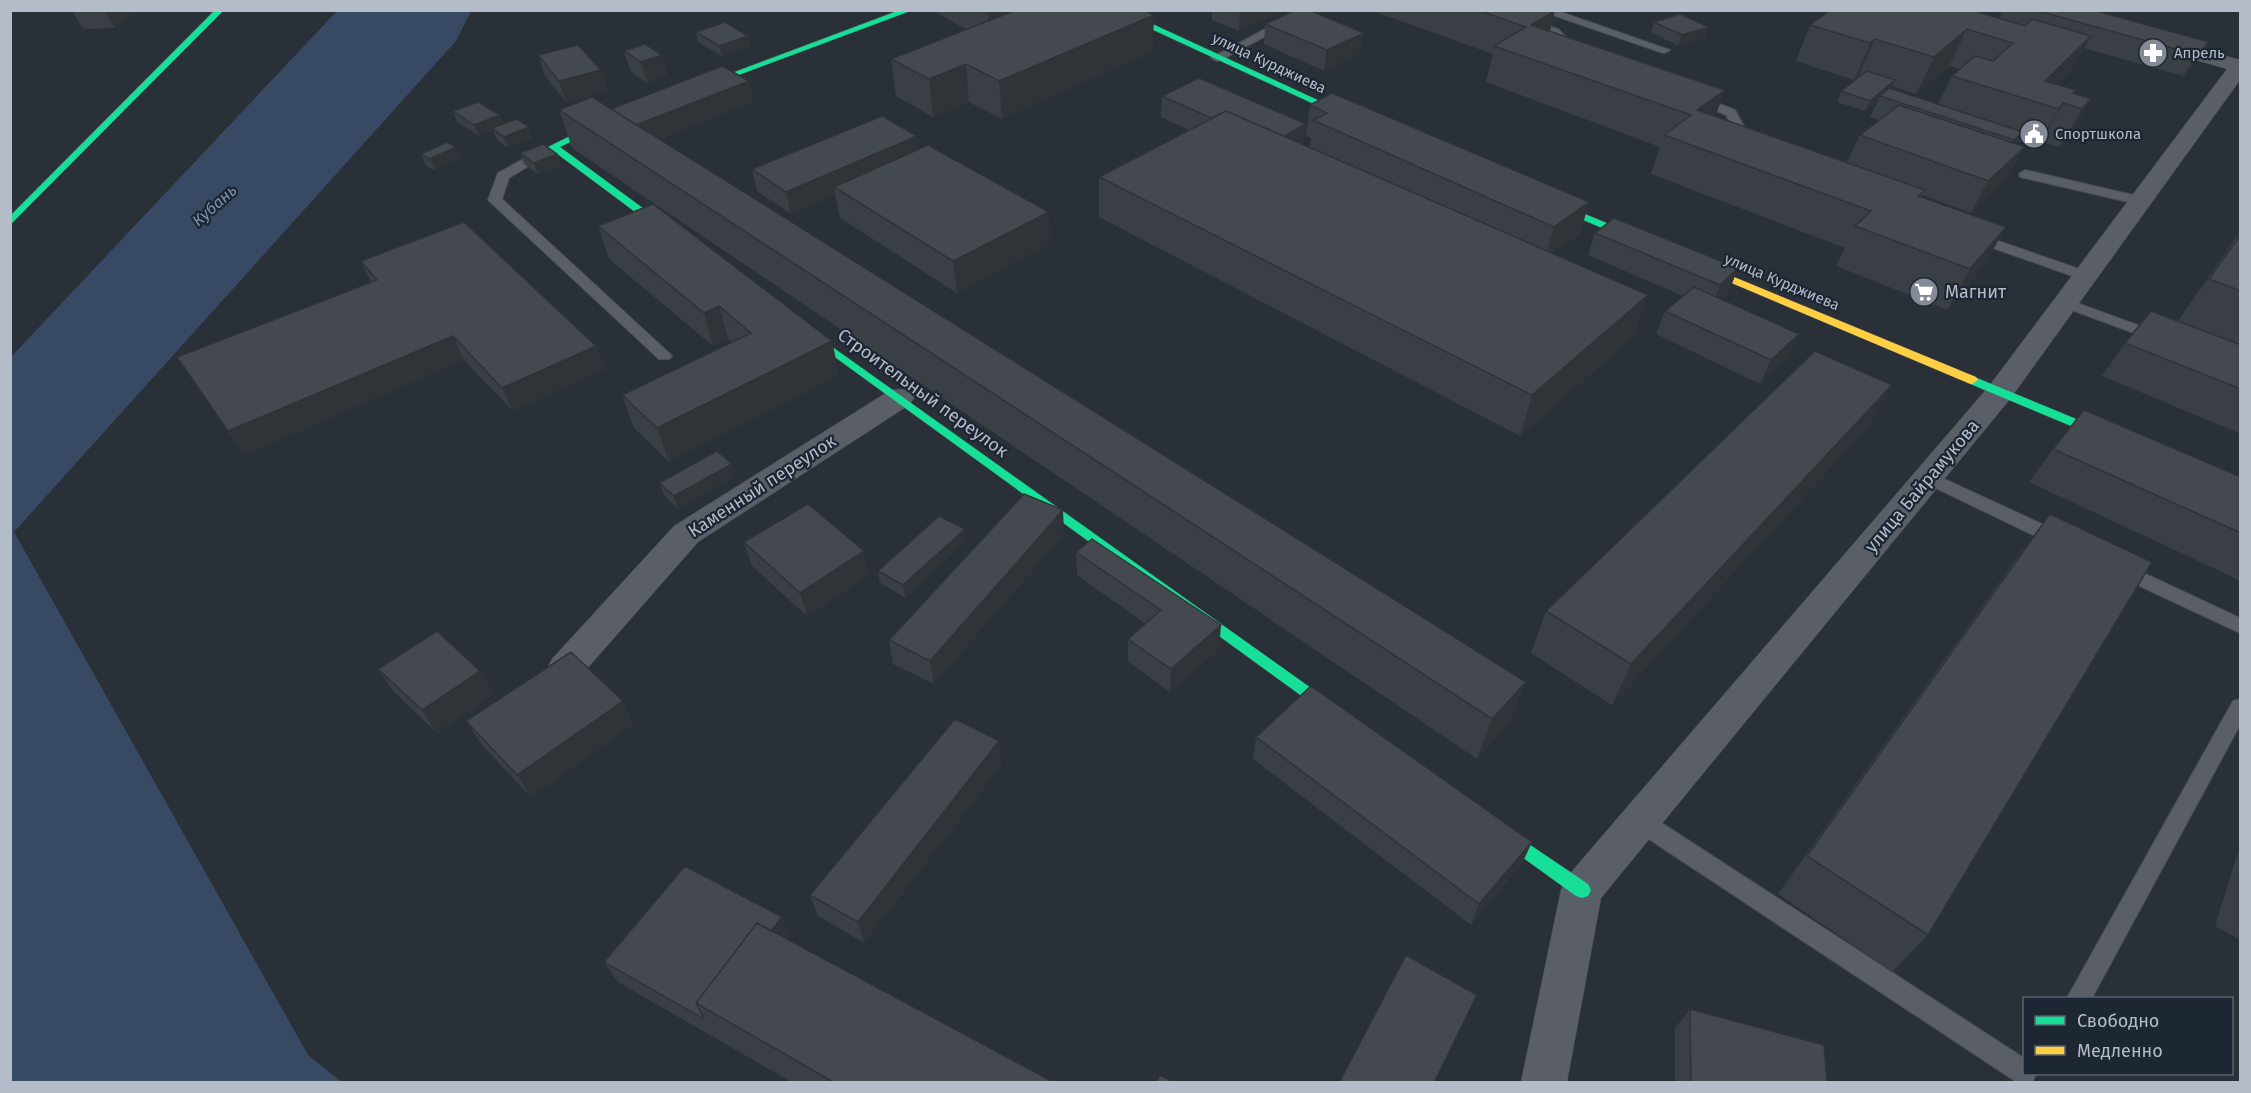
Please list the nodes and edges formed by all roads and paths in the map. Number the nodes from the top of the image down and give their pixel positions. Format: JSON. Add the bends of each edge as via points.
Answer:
{"nodes":[{"id":1,"x":220,"y":10,"type":"edge"},
{"id":2,"x":909,"y":10,"type":"edge"},
{"id":3,"x":1114,"y":10,"type":"edge"},
{"id":4,"x":1310,"y":10,"type":"edge"},
{"id":5,"x":1485,"y":10,"type":"edge"},
{"id":6,"x":1543,"y":10,"type":"edge"},
{"id":7,"x":2140,"y":38,"type":"edge"},
{"id":8,"x":1664,"y":50,"type":"dead end"},
{"id":9,"x":1580,"y":57,"type":"edge"},
{"id":10,"x":1217,"y":58,"type":"junction"},
{"id":11,"x":2240,"y":66,"type":"edge"},
{"id":12,"x":1682,"y":93,"type":"edge"},
{"id":13,"x":679,"y":95,"type":"edge"},
{"id":14,"x":624,"y":115,"type":"edge"},
{"id":15,"x":1370,"y":126,"type":"edge"},
{"id":16,"x":553,"y":147,"type":"junction"},
{"id":17,"x":1756,"y":148,"type":"edge"},
{"id":18,"x":2025,"y":174,"type":"edge"},
{"id":19,"x":1533,"y":195,"type":"edge"},
{"id":20,"x":2141,"y":201,"type":"junction"},
{"id":21,"x":10,"y":222,"type":"edge"},
{"id":22,"x":1964,"y":233,"type":"edge"},
{"id":23,"x":690,"y":248,"type":"edge"},
{"id":24,"x":1663,"y":250,"type":"edge"},
{"id":25,"x":1685,"y":259,"type":"edge"},
{"id":26,"x":2086,"y":276,"type":"junction"},
{"id":27,"x":2066,"y":303,"type":"junction"},
{"id":28,"x":785,"y":316,"type":"edge"},
{"id":29,"x":2175,"y":344,"type":"edge"},
{"id":30,"x":664,"y":356,"type":"dead end"},
{"id":31,"x":2000,"y":392,"type":"junction"},
{"id":32,"x":899,"y":398,"type":"junction"},
{"id":33,"x":2131,"y":447,"type":"edge"},
{"id":34,"x":1929,"y":478,"type":"junction"},
{"id":35,"x":2079,"y":549,"type":"edge"},
{"id":36,"x":2101,"y":559,"type":"edge"},
{"id":37,"x":2241,"y":626,"type":"edge"},
{"id":38,"x":564,"y":669,"type":"edge"},
{"id":39,"x":2241,"y":707,"type":"edge"},
{"id":40,"x":1351,"y":724,"type":"edge"},
{"id":41,"x":1476,"y":814,"type":"edge"},
{"id":42,"x":1640,"y":820,"type":"junction"},
{"id":43,"x":1582,"y":890,"type":"junction"},
{"id":44,"x":2080,"y":997,"type":"edge"},
{"id":45,"x":2023,"y":1071,"type":"edge"},
{"id":46,"x":1544,"y":1083,"type":"edge"}],
"edges":[{"from":1,"to":21,"type":"street"},
{"from":2,"to":13,"type":"street"},
{"from":3,"to":10,"type":"street","name":"улица Курджиева"},
{"from":4,"to":10,"type":"lane"},
{"from":5,"to":9,"type":"lane","via":[[1554,31]]},
{"from":6,"to":8,"type":"lane"},
{"from":7,"to":11,"type":"street"},
{"from":10,"to":15,"type":"street","name":"улица Курджиева"},
{"from":11,"to":20,"type":"street","name":"улица Байрамукова"},
{"from":12,"to":17,"type":"lane","via":[[1731,113],[1747,143]]},
{"from":14,"to":16,"type":"street"},
{"from":16,"to":23,"type":"street"},
{"from":16,"to":30,"type":"lane","via":[[503,176],[495,200]]},
{"from":18,"to":20,"type":"lane"},
{"from":19,"to":24,"type":"street"},
{"from":20,"to":26,"type":"street","name":"улица Байрамукова"},
{"from":22,"to":26,"type":"lane"},
{"from":25,"to":31,"type":"street","name":"улица Курджиева"},
{"from":26,"to":27,"type":"street","name":"улица Байрамукова"},
{"from":27,"to":29,"type":"lane"},
{"from":27,"to":31,"type":"street","name":"улица Байрамукова"},
{"from":28,"to":32,"type":"street","name":"Строительный переулок"},
{"from":31,"to":33,"type":"street","name":"улица Курджиева"},
{"from":31,"to":34,"type":"street","name":"улица Байрамукова"},
{"from":32,"to":38,"type":"street","name":"Каменный переулок","via":[[686,534]]},
{"from":32,"to":40,"type":"street","name":"Строительный переулок"},
{"from":34,"to":35,"type":"lane"},
{"from":34,"to":42,"type":"street","name":"улица Байрамукова"},
{"from":36,"to":37,"type":"lane"},
{"from":39,"to":44,"type":"lane"},
{"from":41,"to":43,"type":"street"},
{"from":42,"to":43,"type":"street","name":"улица Байрамукова"},
{"from":42,"to":45,"type":"lane"},
{"from":43,"to":46,"type":"street"}]}
